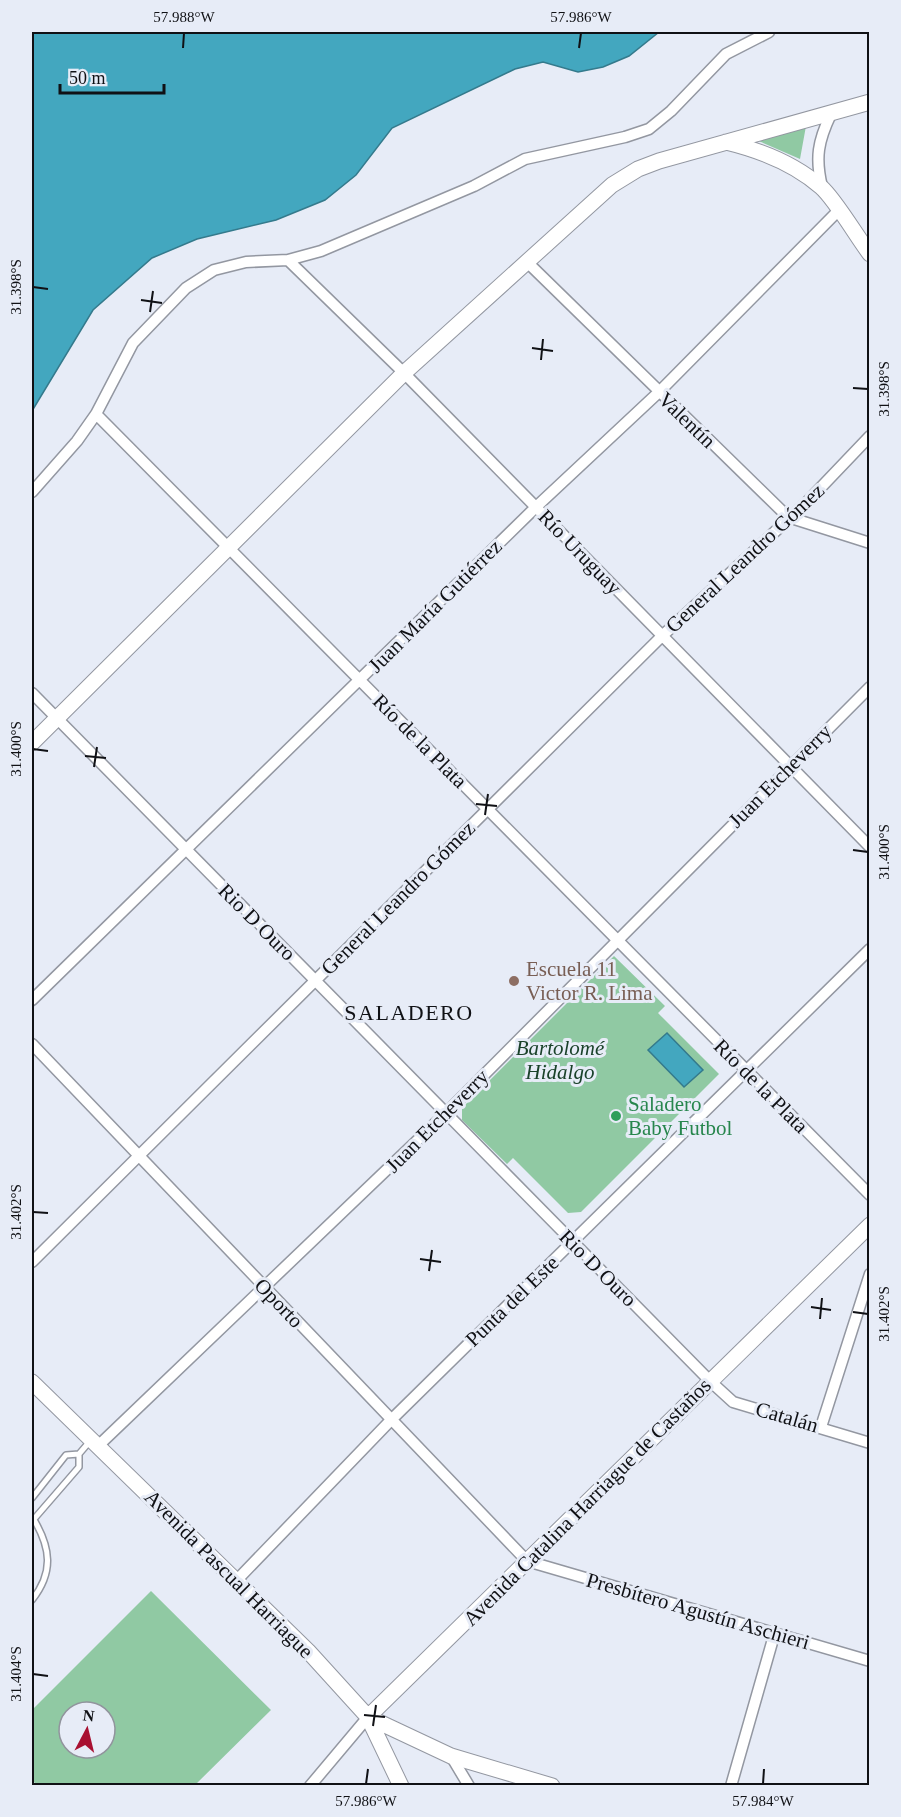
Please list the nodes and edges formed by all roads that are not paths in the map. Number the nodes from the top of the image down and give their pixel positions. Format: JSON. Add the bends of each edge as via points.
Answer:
{"nodes":[{"id":1,"x":769,"y":32,"type":"edge"},
{"id":2,"x":870,"y":102,"type":"edge"},
{"id":3,"x":831,"y":114,"type":"junction"},
{"id":4,"x":724,"y":142,"type":"junction"},
{"id":5,"x":822,"y":188,"type":"junction"},
{"id":6,"x":838,"y":211,"type":"junction"},
{"id":7,"x":870,"y":254,"type":"edge"},
{"id":8,"x":288,"y":260,"type":"junction"},
{"id":9,"x":526,"y":261,"type":"junction"},
{"id":10,"x":404,"y":373,"type":"junction"},
{"id":11,"x":659,"y":392,"type":"junction"},
{"id":12,"x":96,"y":414,"type":"junction"},
{"id":13,"x":870,"y":436,"type":"edge"},
{"id":14,"x":32,"y":492,"type":"edge"},
{"id":15,"x":536,"y":507,"type":"junction"},
{"id":16,"x":788,"y":517,"type":"junction"},
{"id":17,"x":870,"y":543,"type":"edge"},
{"id":18,"x":229,"y":548,"type":"junction"},
{"id":19,"x":662,"y":636,"type":"junction"},
{"id":20,"x":360,"y":680,"type":"junction"},
{"id":21,"x":870,"y":687,"type":"edge"},
{"id":22,"x":32,"y":693,"type":"edge"},
{"id":23,"x":57,"y":718,"type":"junction"},
{"id":24,"x":32,"y":743,"type":"edge"},
{"id":25,"x":790,"y":765,"type":"junction"},
{"id":26,"x":487,"y":809,"type":"junction"},
{"id":27,"x":870,"y":847,"type":"edge"},
{"id":28,"x":187,"y":850,"type":"junction"},
{"id":29,"x":617,"y":940,"type":"junction"},
{"id":30,"x":870,"y":949,"type":"edge"},
{"id":31,"x":315,"y":981,"type":"junction"},
{"id":32,"x":32,"y":1000,"type":"edge"},
{"id":33,"x":32,"y":1044,"type":"edge"},
{"id":34,"x":746,"y":1071,"type":"junction"},
{"id":35,"x":446,"y":1113,"type":"junction"},
{"id":36,"x":138,"y":1156,"type":"junction"},
{"id":37,"x":870,"y":1195,"type":"edge"},
{"id":38,"x":870,"y":1225,"type":"edge"},
{"id":39,"x":573,"y":1242,"type":"junction"},
{"id":40,"x":32,"y":1263,"type":"edge"},
{"id":41,"x":870,"y":1274,"type":"edge"},
{"id":42,"x":265,"y":1289,"type":"junction"},
{"id":43,"x":865,"y":1310,"type":"edge"},
{"id":44,"x":710,"y":1381,"type":"junction"},
{"id":45,"x":32,"y":1382,"type":"edge"},
{"id":46,"x":391,"y":1420,"type":"junction"},
{"id":47,"x":821,"y":1427,"type":"junction"},
{"id":48,"x":95,"y":1442,"type":"junction"},
{"id":49,"x":870,"y":1443,"type":"edge"},
{"id":50,"x":79,"y":1454,"type":"junction"},
{"id":51,"x":32,"y":1498,"type":"edge"},
{"id":52,"x":33,"y":1518,"type":"edge"},
{"id":53,"x":527,"y":1561,"type":"junction"},
{"id":54,"x":236,"y":1581,"type":"junction"},
{"id":55,"x":32,"y":1600,"type":"edge"},
{"id":56,"x":776,"y":1632,"type":"junction"},
{"id":57,"x":870,"y":1661,"type":"edge"},
{"id":58,"x":368,"y":1717,"type":"junction"},
{"id":59,"x":451,"y":1756,"type":"junction"},
{"id":60,"x":310,"y":1785,"type":"edge"},
{"id":61,"x":401,"y":1785,"type":"edge"},
{"id":62,"x":469,"y":1785,"type":"edge"},
{"id":63,"x":552,"y":1785,"type":"edge"},
{"id":64,"x":731,"y":1785,"type":"edge"}],
"edges":[{"from":1,"to":8,"type":"street","via":[[726,54],[649,129],[525,159],[321,251]]},
{"from":2,"to":3,"type":"street"},
{"from":3,"to":4,"type":"street"},
{"from":3,"to":5,"type":"street","via":[[816,152]]},
{"from":4,"to":5,"type":"street","via":[[757,150]]},
{"from":4,"to":9,"type":"street","via":[[638,169],[612,185]]},
{"from":5,"to":6,"type":"street"},
{"from":6,"to":7,"type":"street"},
{"from":6,"to":11,"type":"street","name":"Juan María Gutiérrez"},
{"from":8,"to":10,"type":"street","name":"Río Uruguay"},
{"from":8,"to":12,"type":"street","via":[[246,262],[214,270],[186,288],[133,343]]},
{"from":9,"to":10,"type":"street"},
{"from":9,"to":11,"type":"street","name":"Valentín"},
{"from":10,"to":15,"type":"street","name":"Río Uruguay"},
{"from":10,"to":18,"type":"street"},
{"from":11,"to":15,"type":"street","name":"Juan María Gutiérrez"},
{"from":11,"to":16,"type":"street","name":"Valentín"},
{"from":12,"to":14,"type":"street"},
{"from":12,"to":18,"type":"street","name":"Río de la Plata"},
{"from":13,"to":16,"type":"street","name":"General Leandro Gómez"},
{"from":15,"to":19,"type":"street","name":"Río Uruguay"},
{"from":15,"to":20,"type":"street","name":"Juan María Gutiérrez"},
{"from":16,"to":17,"type":"street","name":"Valentín"},
{"from":16,"to":19,"type":"street","name":"General Leandro Gómez"},
{"from":18,"to":20,"type":"street","name":"Río de la Plata"},
{"from":18,"to":23,"type":"street"},
{"from":19,"to":25,"type":"street","name":"Río Uruguay"},
{"from":19,"to":26,"type":"street","name":"General Leandro Gómez"},
{"from":20,"to":26,"type":"street","name":"Río de la Plata"},
{"from":20,"to":28,"type":"street","name":"Juan María Gutiérrez"},
{"from":21,"to":25,"type":"street","name":"Juan Etcheverry"},
{"from":22,"to":23,"type":"street","name":"Rio D Ouro"},
{"from":23,"to":24,"type":"street"},
{"from":23,"to":28,"type":"street","name":"Rio D Ouro"},
{"from":25,"to":27,"type":"street","name":"Río Uruguay"},
{"from":25,"to":29,"type":"street","name":"Juan Etcheverry"},
{"from":26,"to":29,"type":"street","name":"Río de la Plata"},
{"from":26,"to":31,"type":"street","name":"General Leandro Gómez"},
{"from":28,"to":31,"type":"street","name":"Rio D Ouro"},
{"from":28,"to":32,"type":"street","name":"Juan María Gutiérrez"},
{"from":29,"to":34,"type":"street","name":"Río de la Plata"},
{"from":29,"to":35,"type":"street","name":"Juan Etcheverry"},
{"from":30,"to":34,"type":"street","name":"Punta del Este"},
{"from":31,"to":35,"type":"street","name":"Rio D Ouro"},
{"from":31,"to":36,"type":"street","name":"General Leandro Gómez"},
{"from":33,"to":36,"type":"street","name":"Oporto"},
{"from":34,"to":37,"type":"street","name":"Río de la Plata"},
{"from":34,"to":39,"type":"street","name":"Punta del Este"},
{"from":35,"to":39,"type":"street","name":"Rio D Ouro"},
{"from":35,"to":42,"type":"street","name":"Juan Etcheverry"},
{"from":36,"to":40,"type":"street","name":"General Leandro Gómez"},
{"from":36,"to":42,"type":"street","name":"Oporto"},
{"from":38,"to":44,"type":"street","name":"Avenida Catalina Harriague de Castaños"},
{"from":39,"to":44,"type":"street","name":"Rio D Ouro"},
{"from":39,"to":46,"type":"street","name":"Punta del Este"},
{"from":41,"to":43,"type":"street"},
{"from":42,"to":46,"type":"street","name":"Oporto"},
{"from":42,"to":48,"type":"street","name":"Juan Etcheverry"},
{"from":43,"to":47,"type":"street"},
{"from":44,"to":47,"type":"street","name":"Catalán","via":[[733,1402]]},
{"from":44,"to":53,"type":"street","name":"Avenida Catalina Harriague de Castaños"},
{"from":45,"to":48,"type":"street","name":"Avenida Pascual Harriague"},
{"from":46,"to":53,"type":"street","name":"Oporto"},
{"from":46,"to":54,"type":"street","name":"Punta del Este"},
{"from":47,"to":49,"type":"street","name":"Catalán"},
{"from":48,"to":50,"type":"lane"},
{"from":48,"to":54,"type":"street","name":"Avenida Pascual Harriague"},
{"from":50,"to":51,"type":"lane","via":[[66,1455]]},
{"from":50,"to":52,"type":"lane","via":[[79,1467]]},
{"from":52,"to":55,"type":"lane","via":[[47,1546],[45,1583]]},
{"from":53,"to":56,"type":"street","name":"Presbítero Agustín Aschieri"},
{"from":53,"to":58,"type":"street","name":"Avenida Catalina Harriague de Castaños"},
{"from":54,"to":58,"type":"street","name":"Avenida Pascual Harriague"},
{"from":56,"to":57,"type":"street","name":"Presbítero Agustín Aschieri"},
{"from":56,"to":64,"type":"street"},
{"from":58,"to":59,"type":"street"},
{"from":58,"to":60,"type":"street","name":"Avenida Catalina Harriague de Castaños"},
{"from":58,"to":61,"type":"street","name":"Avenida Pascual Harriague"},
{"from":59,"to":62,"type":"street"},
{"from":59,"to":63,"type":"street"}]}
